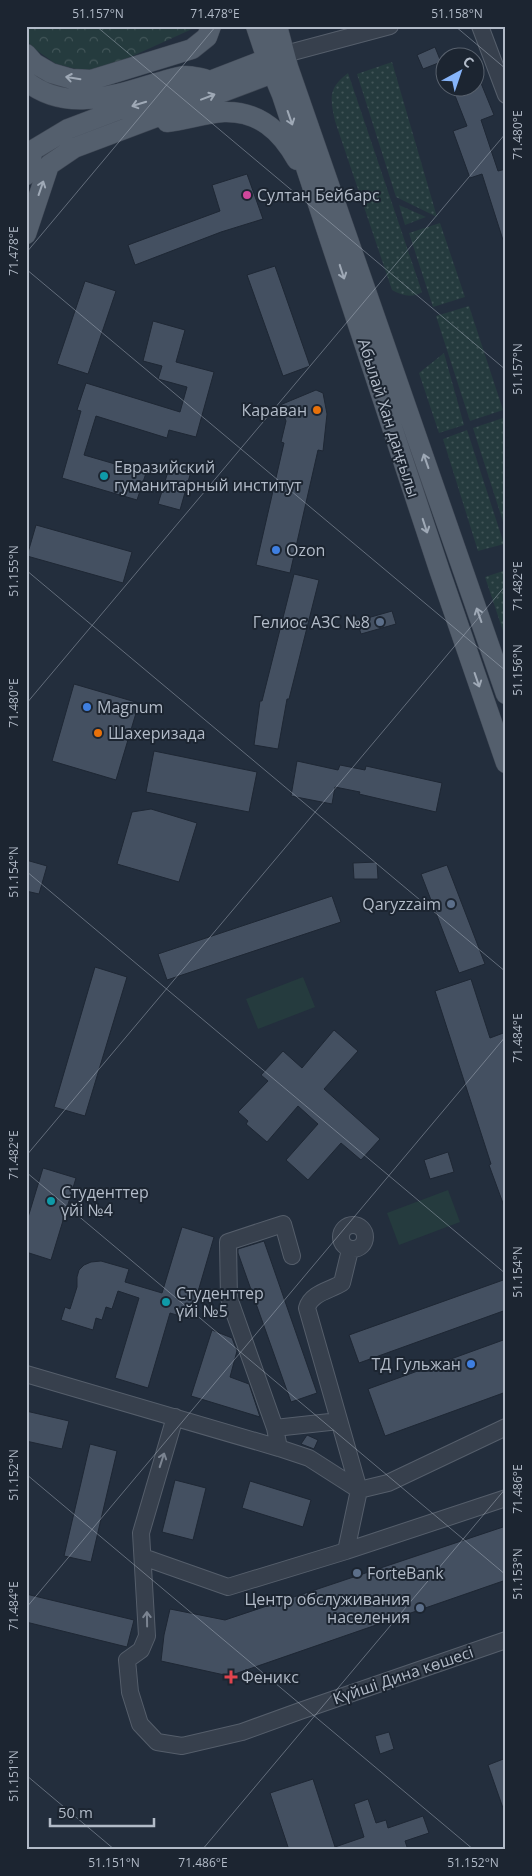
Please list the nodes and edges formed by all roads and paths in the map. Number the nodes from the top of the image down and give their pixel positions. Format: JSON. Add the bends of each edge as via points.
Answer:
{"nodes":[{"id":1,"x":210,"y":26,"type":"edge"},
{"id":2,"x":256,"y":26,"type":"edge"},
{"id":3,"x":277,"y":26,"type":"edge"},
{"id":4,"x":390,"y":26,"type":"edge"},
{"id":5,"x":480,"y":26,"type":"edge"},
{"id":6,"x":26,"y":54,"type":"edge"},
{"id":7,"x":278,"y":63,"type":"junction"},
{"id":8,"x":210,"y":80,"type":"junction"},
{"id":9,"x":26,"y":81,"type":"edge"},
{"id":10,"x":506,"y":95,"type":"edge"},
{"id":11,"x":135,"y":125,"type":"junction"},
{"id":12,"x":30,"y":148,"type":"edge"},
{"id":13,"x":49,"y":165,"type":"junction"},
{"id":14,"x":26,"y":175,"type":"edge"},
{"id":15,"x":324,"y":220,"type":"junction"},
{"id":16,"x":26,"y":234,"type":"edge"},
{"id":17,"x":506,"y":694,"type":"edge"},
{"id":18,"x":506,"y":763,"type":"edge"},
{"id":19,"x":350,"y":1250,"type":"dead end"},
{"id":20,"x":292,"y":1256,"type":"dead end"},
{"id":21,"x":26,"y":1374,"type":"edge"},
{"id":22,"x":175,"y":1417,"type":"junction"},
{"id":23,"x":339,"y":1421,"type":"junction"},
{"id":24,"x":506,"y":1427,"type":"edge"},
{"id":25,"x":275,"y":1428,"type":"junction"},
{"id":26,"x":280,"y":1448,"type":"junction"},
{"id":27,"x":359,"y":1490,"type":"junction"},
{"id":28,"x":506,"y":1498,"type":"edge"},
{"id":29,"x":346,"y":1551,"type":"junction"},
{"id":30,"x":143,"y":1557,"type":"junction"},
{"id":31,"x":506,"y":1640,"type":"edge"}],
"edges":[{"from":1,"to":6,"type":"main road","one_way":true,"via":[[207,37],[192,49],[91,80],[51,73]]},
{"from":2,"to":7,"type":"main road","name":"Абылай Хан даңғылы"},
{"from":3,"to":7,"type":"main road","name":"Абылай Хан даңғылы"},
{"from":4,"to":7,"type":"street","via":[[332,41]]},
{"from":5,"to":10,"type":"street"},
{"from":7,"to":8,"type":"main road"},
{"from":11,"to":7,"type":"main road","one_way":true},
{"from":7,"to":15,"type":"main road","name":"Абылай Хан даңғылы","one_way":true,"via":[[282,95]]},
{"from":17,"to":7,"type":"main road","name":"Абылай Хан даңғылы","one_way":true},
{"from":8,"to":9,"type":"main road","via":[[185,76],[107,97],[82,100],[60,98]]},
{"from":8,"to":12,"type":"main road","one_way":true,"via":[[118,110]]},
{"from":11,"to":13,"type":"main road","via":[[74,148]]},
{"from":11,"to":15,"type":"main road","via":[[175,122],[223,112],[243,113],[261,121],[276,130],[289,146]]},
{"from":12,"to":13,"type":"main road"},
{"from":12,"to":14,"type":"main road"},
{"from":16,"to":13,"type":"main road","one_way":true},
{"from":15,"to":18,"type":"main road","name":"Абылай Хан даңғылы","one_way":true},
{"from":19,"to":23,"type":"street","via":[[342,1283],[314,1297],[307,1308]]},
{"from":20,"to":25,"type":"street","via":[[283,1224],[228,1242],[228,1298]]},
{"from":21,"to":22,"type":"street"},
{"from":22,"to":26,"type":"street"},
{"from":30,"to":22,"type":"street","one_way":true,"via":[[141,1533]]},
{"from":23,"to":25,"type":"street"},
{"from":23,"to":27,"type":"street"},
{"from":24,"to":27,"type":"street","via":[[388,1483]]},
{"from":25,"to":26,"type":"street"},
{"from":26,"to":27,"type":"street","via":[[309,1458]]},
{"from":27,"to":29,"type":"street"},
{"from":28,"to":29,"type":"street"},
{"from":29,"to":30,"type":"street","via":[[228,1587]]},
{"from":31,"to":30,"type":"street","name":"Күйші Дина көшесі","one_way":true,"via":[[242,1732],[182,1746],[157,1742],[140,1724],[130,1692],[127,1660],[140,1650],[147,1636]]}]}
